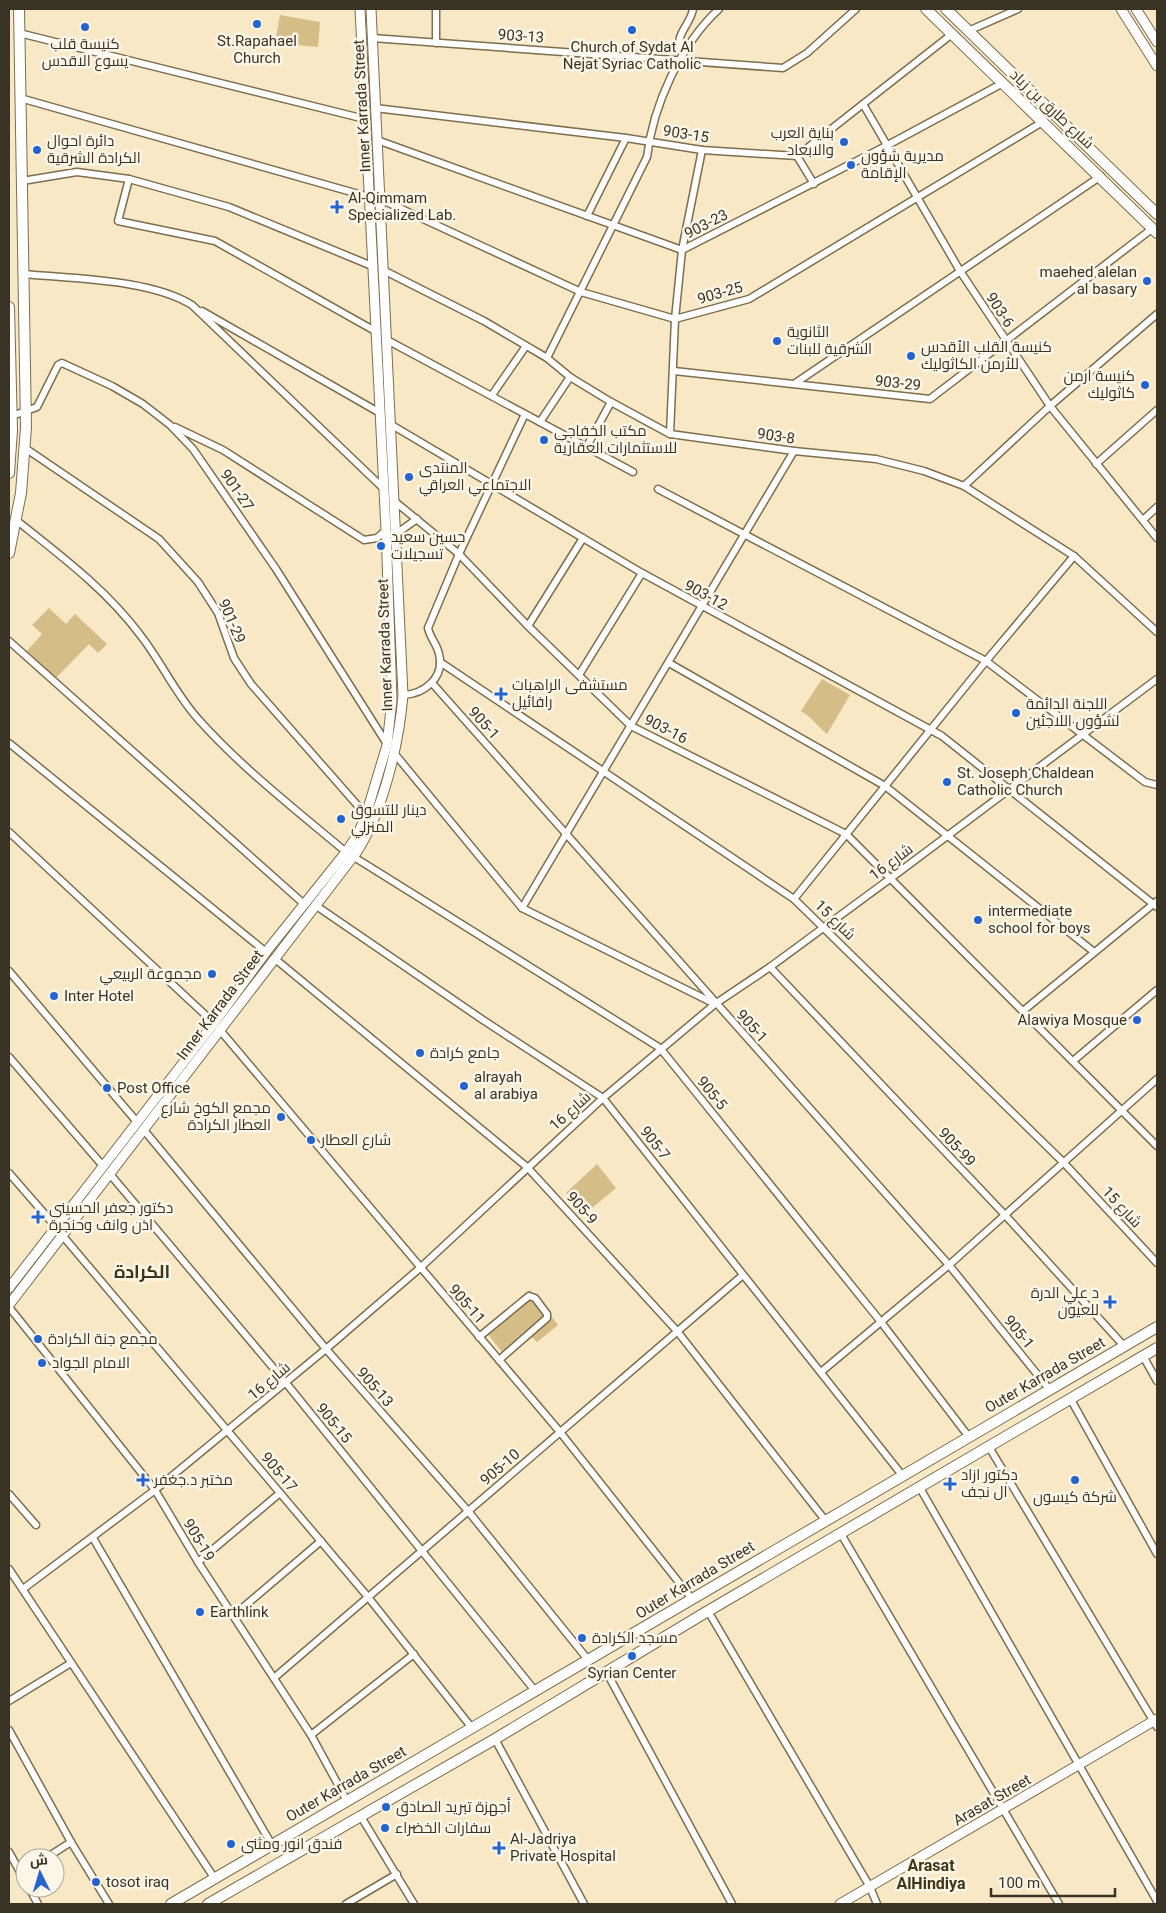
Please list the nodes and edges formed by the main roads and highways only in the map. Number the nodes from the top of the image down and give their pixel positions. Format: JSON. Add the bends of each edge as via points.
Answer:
{"nodes":[{"id":1,"x":19,"y":9,"type":"edge"},
{"id":2,"x":360,"y":9,"type":"edge"},
{"id":3,"x":371,"y":9,"type":"edge"},
{"id":4,"x":926,"y":9,"type":"edge"},
{"id":5,"x":946,"y":9,"type":"edge"},
{"id":6,"x":1121,"y":9,"type":"edge"},
{"id":7,"x":1136,"y":9,"type":"edge"},
{"id":8,"x":1156,"y":36,"type":"edge"},
{"id":9,"x":1157,"y":66,"type":"edge"},
{"id":10,"x":1157,"y":214,"type":"edge"},
{"id":11,"x":1155,"y":230,"type":"edge"},
{"id":12,"x":9,"y":307,"type":"edge"},
{"id":13,"x":9,"y":473,"type":"edge"},
{"id":14,"x":9,"y":553,"type":"edge"},
{"id":15,"x":350,"y":854,"type":"junction"},
{"id":16,"x":217,"y":1026,"type":"junction"},
{"id":17,"x":106,"y":1170,"type":"junction"},
{"id":18,"x":9,"y":1288,"type":"edge"},
{"id":19,"x":9,"y":1306,"type":"edge"},
{"id":20,"x":1157,"y":1327,"type":"edge"},
{"id":21,"x":1157,"y":1348,"type":"edge"},
{"id":22,"x":1156,"y":1722,"type":"edge"},
{"id":23,"x":171,"y":1904,"type":"edge"},
{"id":24,"x":208,"y":1904,"type":"edge"},
{"id":25,"x":840,"y":1904,"type":"edge"}],
"edges":[{"from":1,"to":14,"type":"main road","via":[[27,412],[26,448]]},
{"from":2,"to":15,"type":"main road","name":"Inner Karrada Street","via":[[392,700],[387,745],[366,815]]},
{"from":3,"to":15,"type":"main road","name":"Inner Karrada Street","via":[[402,695],[394,753],[372,825]]},
{"from":4,"to":11,"type":"main road","name":"شارع طارق بن زياد"},
{"from":5,"to":10,"type":"main road","name":"شارع طارق بن زياد"},
{"from":6,"to":9,"type":"main road"},
{"from":7,"to":8,"type":"main road"},
{"from":12,"to":13,"type":"main road","via":[[12,416]]},
{"from":15,"to":16,"type":"main road","name":"Inner Karrada Street","via":[[315,905]]},
{"from":15,"to":16,"type":"main road","name":"Inner Karrada Street","via":[[266,952]]},
{"from":16,"to":17,"type":"main road","name":"Inner Karrada Street"},
{"from":17,"to":18,"type":"main road","name":"Inner Karrada Street"},
{"from":17,"to":19,"type":"main road","name":"Inner Karrada Street"},
{"from":20,"to":23,"type":"main road","name":"Outer Karrada Street"},
{"from":21,"to":24,"type":"main road","via":[[495,1739]]},
{"from":22,"to":25,"type":"main road","name":"Arasat Street"}]}
